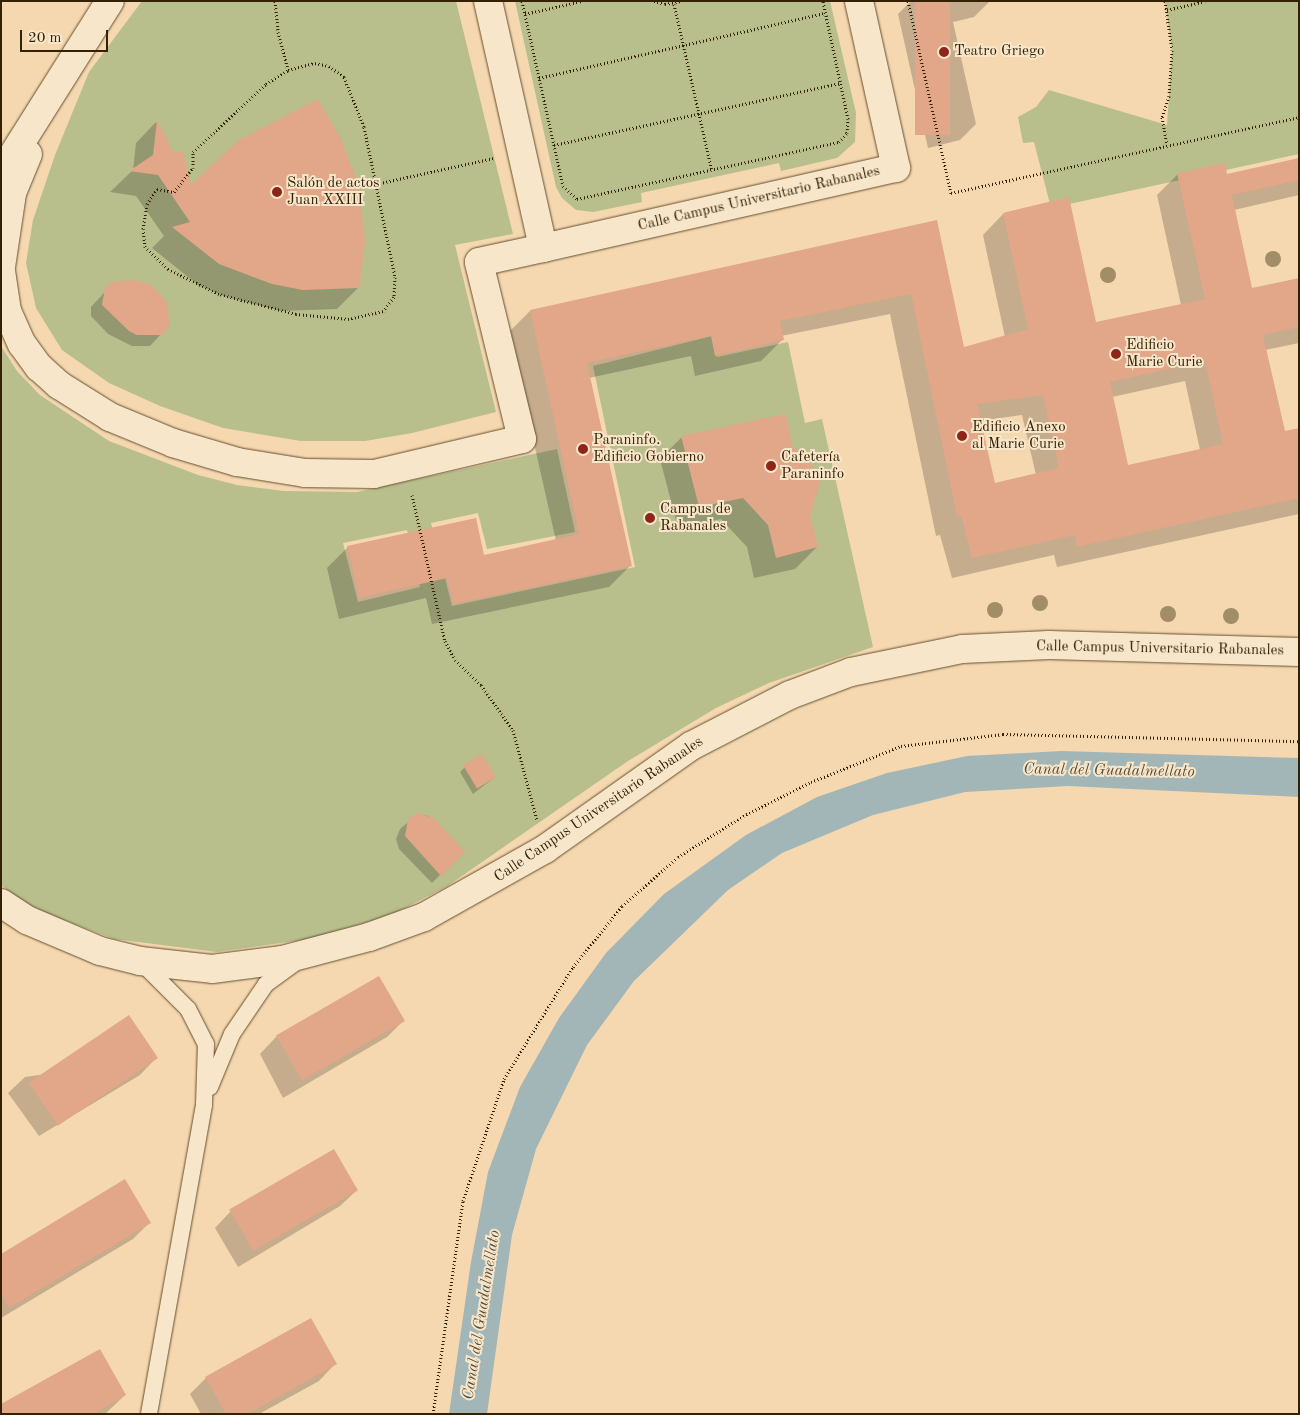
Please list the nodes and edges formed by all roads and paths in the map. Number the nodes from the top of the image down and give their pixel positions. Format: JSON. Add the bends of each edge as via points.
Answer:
{"nodes":[{"id":1,"x":110,"y":1,"type":"edge"},
{"id":2,"x":275,"y":1,"type":"edge"},
{"id":3,"x":488,"y":1,"type":"edge"},
{"id":4,"x":522,"y":1,"type":"edge"},
{"id":5,"x":582,"y":1,"type":"edge"},
{"id":6,"x":654,"y":1,"type":"edge"},
{"id":7,"x":681,"y":1,"type":"edge"},
{"id":8,"x":823,"y":1,"type":"edge"},
{"id":9,"x":859,"y":1,"type":"edge"},
{"id":10,"x":908,"y":1,"type":"edge"},
{"id":11,"x":1165,"y":1,"type":"edge"},
{"id":12,"x":1205,"y":1,"type":"edge"},
{"id":13,"x":674,"y":4,"type":"junction"},
{"id":14,"x":1167,"y":10,"type":"junction"},
{"id":15,"x":525,"y":14,"type":"junction"},
{"id":16,"x":825,"y":14,"type":"junction"},
{"id":17,"x":683,"y":46,"type":"junction"},
{"id":18,"x":288,"y":70,"type":"junction"},
{"id":19,"x":539,"y":78,"type":"junction"},
{"id":20,"x":840,"y":83,"type":"junction"},
{"id":21,"x":54,"y":87,"type":"junction"},
{"id":22,"x":698,"y":113,"type":"junction"},
{"id":23,"x":1299,"y":117,"type":"edge"},
{"id":24,"x":554,"y":145,"type":"junction"},
{"id":25,"x":1167,"y":145,"type":"junction"},
{"id":26,"x":495,"y":158,"type":"dead end"},
{"id":27,"x":712,"y":171,"type":"junction"},
{"id":28,"x":1,"y":174,"type":"edge"},
{"id":29,"x":376,"y":184,"type":"junction"},
{"id":30,"x":542,"y":248,"type":"junction"},
{"id":31,"x":1,"y":267,"type":"edge"},
{"id":32,"x":1,"y":271,"type":"edge"},
{"id":33,"x":1,"y":315,"type":"edge"},
{"id":34,"x":22,"y":344,"type":"junction"},
{"id":35,"x":406,"y":468,"type":"junction"},
{"id":36,"x":1299,"y":652,"type":"edge"},
{"id":37,"x":1299,"y":741,"type":"edge"},
{"id":38,"x":545,"y":849,"type":"junction"},
{"id":39,"x":1,"y":903,"type":"edge"},
{"id":40,"x":311,"y":953,"type":"junction"},
{"id":41,"x":140,"y":961,"type":"junction"},
{"id":42,"x":204,"y":1105,"type":"junction"},
{"id":43,"x":149,"y":1414,"type":"edge"},
{"id":44,"x":433,"y":1414,"type":"edge"}],
"edges":[{"from":1,"to":21,"type":"street"},
{"from":2,"to":18,"type":"path","via":[[278,32]]},
{"from":3,"to":30,"type":"street"},
{"from":4,"to":15,"type":"path"},
{"from":5,"to":15,"type":"path"},
{"from":6,"to":13,"type":"path"},
{"from":7,"to":13,"type":"path"},
{"from":8,"to":16,"type":"path"},
{"from":9,"to":30,"type":"street","name":"Calle Campus Universitario Rabanales","via":[[896,168]]},
{"from":10,"to":25,"type":"path","via":[[951,193]]},
{"from":11,"to":14,"type":"path"},
{"from":12,"to":14,"type":"path"},
{"from":13,"to":17,"type":"path"},
{"from":14,"to":25,"type":"path","via":[[1171,29],[1171,74],[1169,96],[1162,117]]},
{"from":15,"to":19,"type":"path"},
{"from":16,"to":17,"type":"path"},
{"from":16,"to":20,"type":"path"},
{"from":17,"to":19,"type":"path"},
{"from":17,"to":22,"type":"path"},
{"from":18,"to":29,"type":"path","via":[[315,63],[329,66],[344,77],[364,127]]},
{"from":18,"to":29,"type":"path","via":[[266,84],[193,152],[193,168],[174,192],[157,189],[148,204],[143,229],[145,247],[168,269],[219,294],[296,314],[349,319],[383,311],[394,297],[395,277]]},
{"from":19,"to":24,"type":"path"},
{"from":20,"to":22,"type":"path"},
{"from":20,"to":27,"type":"path","via":[[849,127],[839,142]]},
{"from":21,"to":28,"type":"street"},
{"from":21,"to":31,"type":"street","via":[[12,193]]},
{"from":22,"to":24,"type":"path"},
{"from":22,"to":27,"type":"path"},
{"from":23,"to":25,"type":"path"},
{"from":24,"to":27,"type":"path","via":[[564,186],[577,199]]},
{"from":26,"to":29,"type":"path"},
{"from":30,"to":35,"type":"street","name":"Calle Campus Universitario Rabanales","via":[[479,262],[522,439]]},
{"from":32,"to":34,"type":"street","name":"Calle Campus Universitario Rabanales","via":[[6,311]]},
{"from":33,"to":34,"type":"street","name":"Calle Campus Universitario Rabanales"},
{"from":34,"to":35,"type":"street","name":"Calle Campus Universitario Rabanales","via":[[40,367],[66,389],[110,417],[173,443],[237,462],[305,473],[374,474]]},
{"from":35,"to":38,"type":"path","via":[[445,641],[455,660],[481,685],[513,730]]},
{"from":36,"to":38,"type":"street","name":"Calle Campus Universitario Rabanales","via":[[1050,645],[962,649],[851,672],[790,696],[691,746]]},
{"from":37,"to":44,"type":"path","via":[[1003,734],[901,746],[811,782],[752,812],[678,858],[622,906],[573,967],[504,1079],[463,1201]]},
{"from":38,"to":40,"type":"street","name":"Calle Campus Universitario Rabanales","via":[[424,917]]},
{"from":39,"to":41,"type":"street","name":"Calle Campus Universitario Rabanales","via":[[26,920],[100,950]]},
{"from":40,"to":41,"type":"street","name":"Calle Campus Universitario Rabanales","via":[[212,969]]},
{"from":40,"to":42,"type":"lane","via":[[266,984],[232,1034]]},
{"from":41,"to":42,"type":"lane","via":[[188,1009],[206,1044]]},
{"from":42,"to":43,"type":"lane"}]}
